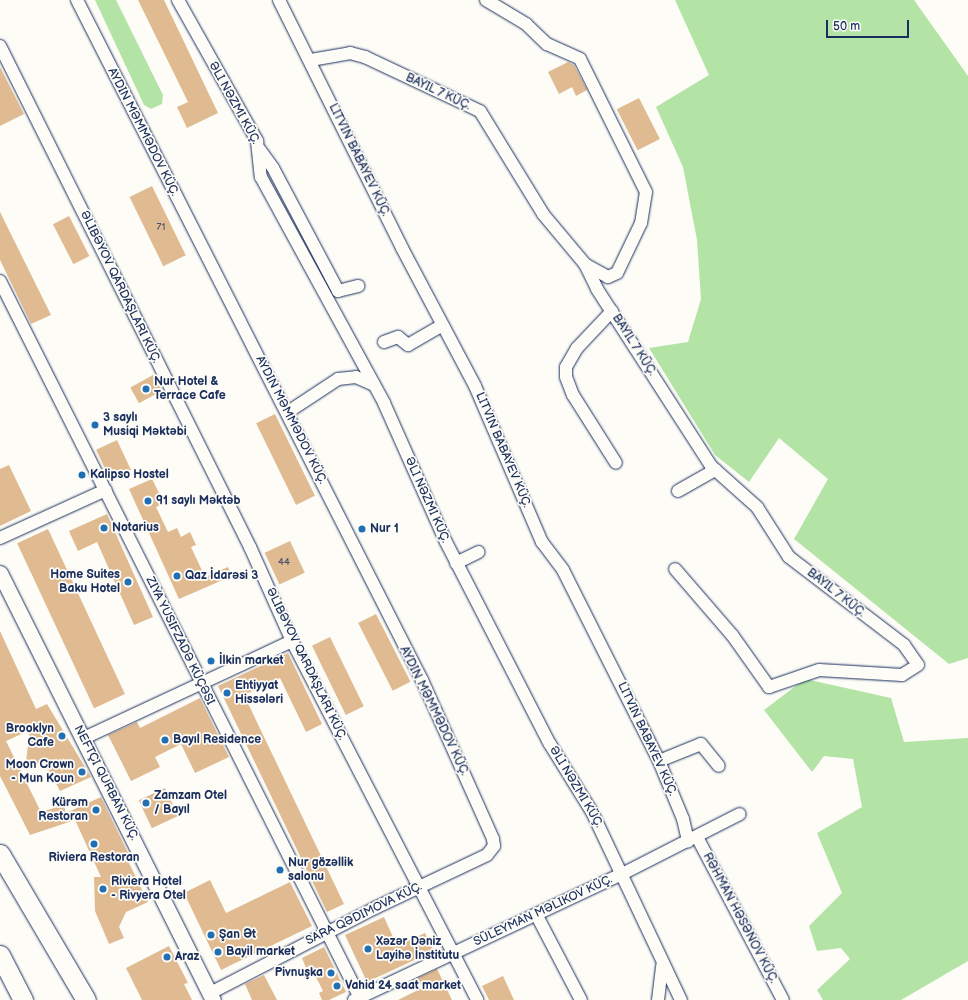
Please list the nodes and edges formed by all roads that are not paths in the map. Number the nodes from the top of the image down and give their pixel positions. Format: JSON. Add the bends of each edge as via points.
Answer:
{"nodes":[{"id":1,"x":77,"y":0,"type":"edge"},
{"id":2,"x":178,"y":0,"type":"edge"},
{"id":3,"x":279,"y":0,"type":"edge"},
{"id":4,"x":486,"y":0,"type":"edge"},
{"id":5,"x":0,"y":46,"type":"edge"},
{"id":6,"x":311,"y":60,"type":"junction"},
{"id":7,"x":260,"y":150,"type":"junction"},
{"id":8,"x":585,"y":264,"type":"junction"},
{"id":9,"x":0,"y":281,"type":"edge"},
{"id":10,"x":358,"y":286,"type":"dead end"},
{"id":11,"x":612,"y":311,"type":"junction"},
{"id":12,"x":442,"y":325,"type":"junction"},
{"id":13,"x":384,"y":342,"type":"dead end"},
{"id":14,"x":374,"y":385,"type":"junction"},
{"id":15,"x":288,"y":412,"type":"junction"},
{"id":16,"x":616,"y":462,"type":"dead end"},
{"id":17,"x":715,"y":470,"type":"junction"},
{"id":18,"x":106,"y":490,"type":"junction"},
{"id":19,"x":678,"y":491,"type":"dead end"},
{"id":20,"x":0,"y":538,"type":"edge"},
{"id":21,"x":479,"y":552,"type":"dead end"},
{"id":22,"x":456,"y":562,"type":"junction"},
{"id":23,"x":675,"y":569,"type":"dead end"},
{"id":24,"x":0,"y":573,"type":"edge"},
{"id":25,"x":292,"y":641,"type":"junction"},
{"id":26,"x":202,"y":685,"type":"junction"},
{"id":27,"x":84,"y":738,"type":"junction"},
{"id":28,"x":659,"y":761,"type":"junction"},
{"id":29,"x":719,"y":766,"type":"dead end"},
{"id":30,"x":740,"y":814,"type":"dead end"},
{"id":31,"x":693,"y":839,"type":"junction"},
{"id":32,"x":0,"y":854,"type":"edge"},
{"id":33,"x":622,"y":874,"type":"junction"},
{"id":34,"x":419,"y":887,"type":"junction"},
{"id":35,"x":536,"y":914,"type":"junction"},
{"id":36,"x":327,"y":932,"type":"junction"},
{"id":37,"x":453,"y":953,"type":"junction"},
{"id":38,"x":0,"y":955,"type":"edge"},
{"id":39,"x":662,"y":965,"type":"junction"},
{"id":40,"x":211,"y":997,"type":"edge"},
{"id":41,"x":358,"y":999,"type":"edge"},
{"id":42,"x":23,"y":1000,"type":"edge"},
{"id":43,"x":86,"y":1000,"type":"edge"},
{"id":44,"x":224,"y":1000,"type":"edge"},
{"id":45,"x":478,"y":1000,"type":"edge"},
{"id":46,"x":581,"y":1000,"type":"edge"},
{"id":47,"x":658,"y":1000,"type":"edge"},
{"id":48,"x":681,"y":1000,"type":"edge"},
{"id":49,"x":783,"y":1000,"type":"edge"}],
"edges":[{"from":1,"to":15,"type":"street"},
{"from":2,"to":7,"type":"street","name":"ƏLI NƏZMI KÜÇ."},
{"from":3,"to":6,"type":"street"},
{"from":4,"to":8,"type":"street","via":[[526,24],[547,44],[580,59],[646,192],[641,223],[617,273],[608,277]]},
{"from":5,"to":25,"type":"street","via":[[246,539]]},
{"from":6,"to":8,"type":"street","via":[[342,54],[365,57],[480,111],[543,214]]},
{"from":6,"to":12,"type":"street","name":"LITVIN BABAYEV KÜÇ."},
{"from":7,"to":10,"type":"street","via":[[273,168],[338,291]]},
{"from":7,"to":14,"type":"street","name":"ƏLI NƏZMI KÜÇ.","via":[[261,177]]},
{"from":8,"to":11,"type":"street"},
{"from":9,"to":18,"type":"street","name":"ZIYA YUSIFZADƏ KÜÇƏSI"},
{"from":11,"to":16,"type":"street","via":[[577,348],[566,367],[566,377],[573,395]]},
{"from":11,"to":17,"type":"street","via":[[693,442]]},
{"from":12,"to":13,"type":"street","via":[[408,345],[398,337]]},
{"from":12,"to":28,"type":"street","name":"LITVIN BABAYEV KÜÇ.","via":[[499,437],[542,542],[563,570]]},
{"from":14,"to":15,"type":"street","via":[[356,377],[338,379]]},
{"from":14,"to":22,"type":"street","name":"ƏLI NƏZMI KÜÇ."},
{"from":15,"to":34,"type":"street","name":"SARA QƏDIMOVA KÜÇ.","via":[[422,680],[494,846],[488,855]]},
{"from":17,"to":19,"type":"street"},
{"from":17,"to":23,"type":"street","via":[[757,507],[789,556],[904,645],[918,665],[902,675],[819,670],[769,687],[732,635]]},
{"from":18,"to":20,"type":"street"},
{"from":18,"to":26,"type":"street","name":"ZIYA YUSIFZADƏ KÜÇƏSI"},
{"from":21,"to":22,"type":"street"},
{"from":22,"to":33,"type":"street","name":"ƏLI NƏZMI KÜÇ.","via":[[550,744],[592,812]]},
{"from":24,"to":27,"type":"street","name":"NEFTÇI QURBAN KÜÇ."},
{"from":25,"to":26,"type":"street"},
{"from":25,"to":34,"type":"street"},
{"from":26,"to":27,"type":"street"},
{"from":26,"to":36,"type":"street","name":"ZIYA YUSIFZADƏ KÜÇƏSI"},
{"from":27,"to":40,"type":"street","name":"NEFTÇI QURBAN KÜÇ."},
{"from":28,"to":29,"type":"street","via":[[701,744]]},
{"from":28,"to":31,"type":"street","name":"LITVIN BABAYEV KÜÇ."},
{"from":30,"to":31,"type":"street","name":"SÜLEYMAN MƏLIKOV KÜÇ."},
{"from":31,"to":33,"type":"street","name":"SÜLEYMAN MƏLIKOV KÜÇ."},
{"from":31,"to":49,"type":"street","name":"RƏHMAN HƏSƏNOV KÜÇ."},
{"from":32,"to":43,"type":"highway"},
{"from":33,"to":35,"type":"street","name":"SÜLEYMAN MƏLIKOV KÜÇ."},
{"from":33,"to":39,"type":"street","name":"ƏLI NƏZMI KÜÇ."},
{"from":34,"to":36,"type":"street","name":"SARA QƏDIMOVA KÜÇ."},
{"from":34,"to":37,"type":"street"},
{"from":35,"to":37,"type":"street","name":"SÜLEYMAN MƏLIKOV KÜÇ."},
{"from":35,"to":46,"type":"street"},
{"from":36,"to":40,"type":"street","name":"SARA QƏDIMOVA KÜÇ."},
{"from":36,"to":41,"type":"street","name":"ZIYA YUSIFZADƏ KÜÇƏSI"},
{"from":37,"to":41,"type":"street","name":"SÜLEYMAN MƏLIKOV KÜÇ."},
{"from":37,"to":45,"type":"street"},
{"from":38,"to":42,"type":"highway"},
{"from":39,"to":47,"type":"street"},
{"from":39,"to":48,"type":"street","name":"ƏLI NƏZMI KÜÇ."},
{"from":40,"to":44,"type":"street"}]}
